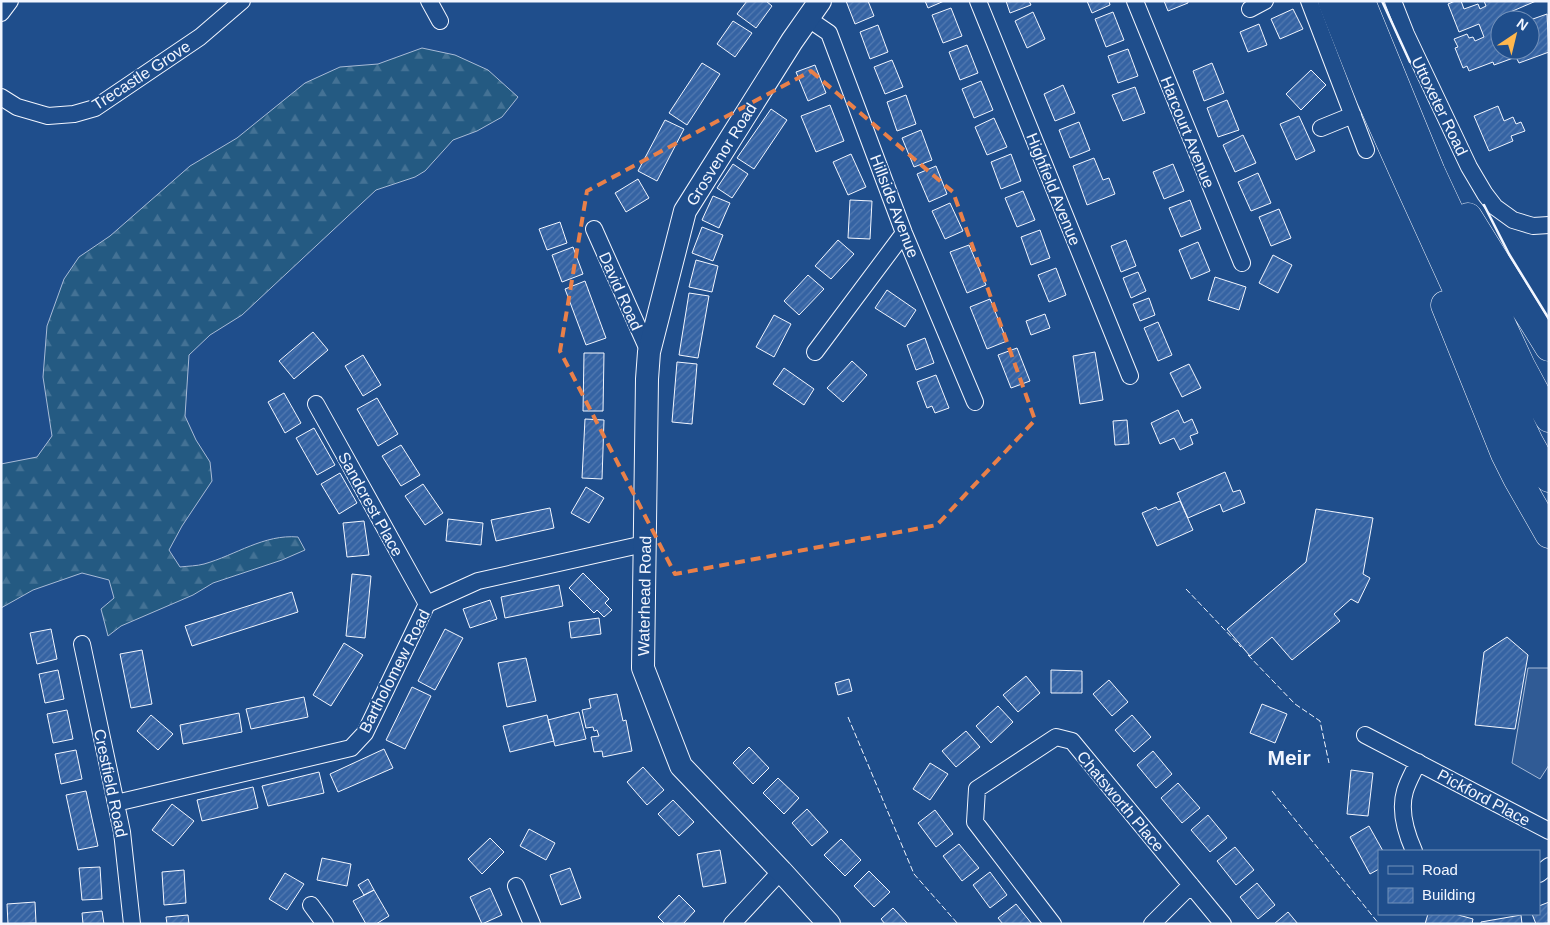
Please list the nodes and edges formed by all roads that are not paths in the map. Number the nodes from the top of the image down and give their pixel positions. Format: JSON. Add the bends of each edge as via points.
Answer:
{"nodes":[{"id":1,"x":10,"y":1,"type":"edge"},
{"id":2,"x":242,"y":1,"type":"edge"},
{"id":3,"x":429,"y":1,"type":"edge"},
{"id":4,"x":978,"y":1,"type":"edge"},
{"id":5,"x":1135,"y":1,"type":"edge"},
{"id":6,"x":1266,"y":1,"type":"edge"},
{"id":7,"x":1309,"y":1,"type":"edge"},
{"id":8,"x":1332,"y":1,"type":"edge"},
{"id":9,"x":1361,"y":1,"type":"edge"},
{"id":10,"x":1393,"y":1,"type":"edge"},
{"id":11,"x":1250,"y":9,"type":"dead end"},
{"id":12,"x":814,"y":10,"type":"edge"},
{"id":13,"x":1,"y":13,"type":"edge"},
{"id":14,"x":440,"y":21,"type":"dead end"},
{"id":15,"x":1,"y":97,"type":"edge"},
{"id":16,"x":1353,"y":115,"type":"junction"},
{"id":17,"x":1321,"y":128,"type":"dead end"},
{"id":18,"x":1417,"y":136,"type":"junction"},
{"id":19,"x":1366,"y":150,"type":"dead end"},
{"id":20,"x":1409,"y":184,"type":"junction"},
{"id":21,"x":1549,"y":224,"type":"edge"},
{"id":22,"x":594,"y":229,"type":"dead end"},
{"id":23,"x":904,"y":232,"type":"junction"},
{"id":24,"x":1242,"y":263,"type":"dead end"},
{"id":25,"x":1549,"y":347,"type":"edge"},
{"id":26,"x":649,"y":352,"type":"junction"},
{"id":27,"x":815,"y":352,"type":"dead end"},
{"id":28,"x":1130,"y":376,"type":"dead end"},
{"id":29,"x":975,"y":402,"type":"dead end"},
{"id":30,"x":316,"y":404,"type":"dead end"},
{"id":31,"x":1549,"y":418,"type":"edge"},
{"id":32,"x":1549,"y":478,"type":"edge"},
{"id":33,"x":1549,"y":534,"type":"edge"},
{"id":34,"x":644,"y":544,"type":"junction"},
{"id":35,"x":427,"y":604,"type":"junction"},
{"id":36,"x":82,"y":644,"type":"dead end"},
{"id":37,"x":1365,"y":735,"type":"dead end"},
{"id":38,"x":1418,"y":762,"type":"junction"},
{"id":39,"x":116,"y":803,"type":"junction"},
{"id":40,"x":1549,"y":831,"type":"edge"},
{"id":41,"x":1414,"y":850,"type":"edge"},
{"id":42,"x":781,"y":871,"type":"junction"},
{"id":43,"x":1191,"y":885,"type":"junction"},
{"id":44,"x":516,"y":886,"type":"dead end"},
{"id":45,"x":311,"y":905,"type":"dead end"},
{"id":46,"x":132,"y":924,"type":"edge"},
{"id":47,"x":325,"y":924,"type":"edge"},
{"id":48,"x":532,"y":924,"type":"edge"},
{"id":49,"x":732,"y":924,"type":"edge"},
{"id":50,"x":829,"y":924,"type":"edge"},
{"id":51,"x":1053,"y":924,"type":"edge"},
{"id":52,"x":1152,"y":924,"type":"edge"},
{"id":53,"x":1223,"y":924,"type":"edge"}],
"edges":[{"from":1,"to":13,"type":"street"},
{"from":2,"to":15,"type":"street","name":"Trecastle Grove","via":[[200,37],[95,108],[48,116],[17,107]]},
{"from":3,"to":14,"type":"street"},
{"from":4,"to":28,"type":"street","name":"Highfield Avenue"},
{"from":5,"to":24,"type":"street","name":"Harcourt Avenue"},
{"from":6,"to":11,"type":"street"},
{"from":7,"to":16,"type":"street"},
{"from":8,"to":20,"type":"highway"},
{"from":9,"to":18,"type":"highway"},
{"from":10,"to":21,"type":"street","name":"Uttoxeter Road","via":[[1469,167],[1495,206],[1513,220],[1534,226]]},
{"from":12,"to":23,"type":"street","name":"Hillside Avenue","via":[[829,33]]},
{"from":12,"to":26,"type":"street","name":"Grosvenor Road","via":[[686,211]]},
{"from":16,"to":17,"type":"street"},
{"from":16,"to":19,"type":"street"},
{"from":18,"to":25,"type":"highway"},
{"from":18,"to":31,"type":"highway","via":[[1521,366]]},
{"from":20,"to":32,"type":"highway","via":[[1475,329]]},
{"from":20,"to":33,"type":"highway","via":[[1445,305],[1480,393],[1513,470]]},
{"from":22,"to":26,"type":"street","name":"David Road"},
{"from":23,"to":27,"type":"street"},
{"from":23,"to":29,"type":"street","name":"Hillside Avenue"},
{"from":26,"to":34,"type":"street","name":"Waterhead Road"},
{"from":30,"to":35,"type":"street","name":"Sandcrest Place"},
{"from":34,"to":35,"type":"street","name":"Bartholomew Road","via":[[478,581]]},
{"from":34,"to":42,"type":"street","name":"Waterhead Road","via":[[643,668],[681,766]]},
{"from":35,"to":39,"type":"street","name":"Bartholomew Road","via":[[365,733],[351,748]]},
{"from":36,"to":39,"type":"street","name":"Crestfield Road"},
{"from":37,"to":38,"type":"street","name":"Pickford Place"},
{"from":38,"to":40,"type":"street","name":"Pickford Place"},
{"from":38,"to":41,"type":"street","name":"Pickford Place","via":[[1405,790],[1403,813]]},
{"from":39,"to":46,"type":"street","name":"Crestfield Road"},
{"from":42,"to":49,"type":"street"},
{"from":42,"to":50,"type":"street","name":"Waterhead Road"},
{"from":43,"to":51,"type":"street","name":"Chatsworth Place","via":[[1072,741],[1056,737],[977,789],[975,822]]},
{"from":43,"to":52,"type":"street"},
{"from":43,"to":53,"type":"street","name":"Chatsworth Place"},
{"from":44,"to":48,"type":"street"},
{"from":45,"to":47,"type":"street"}]}
